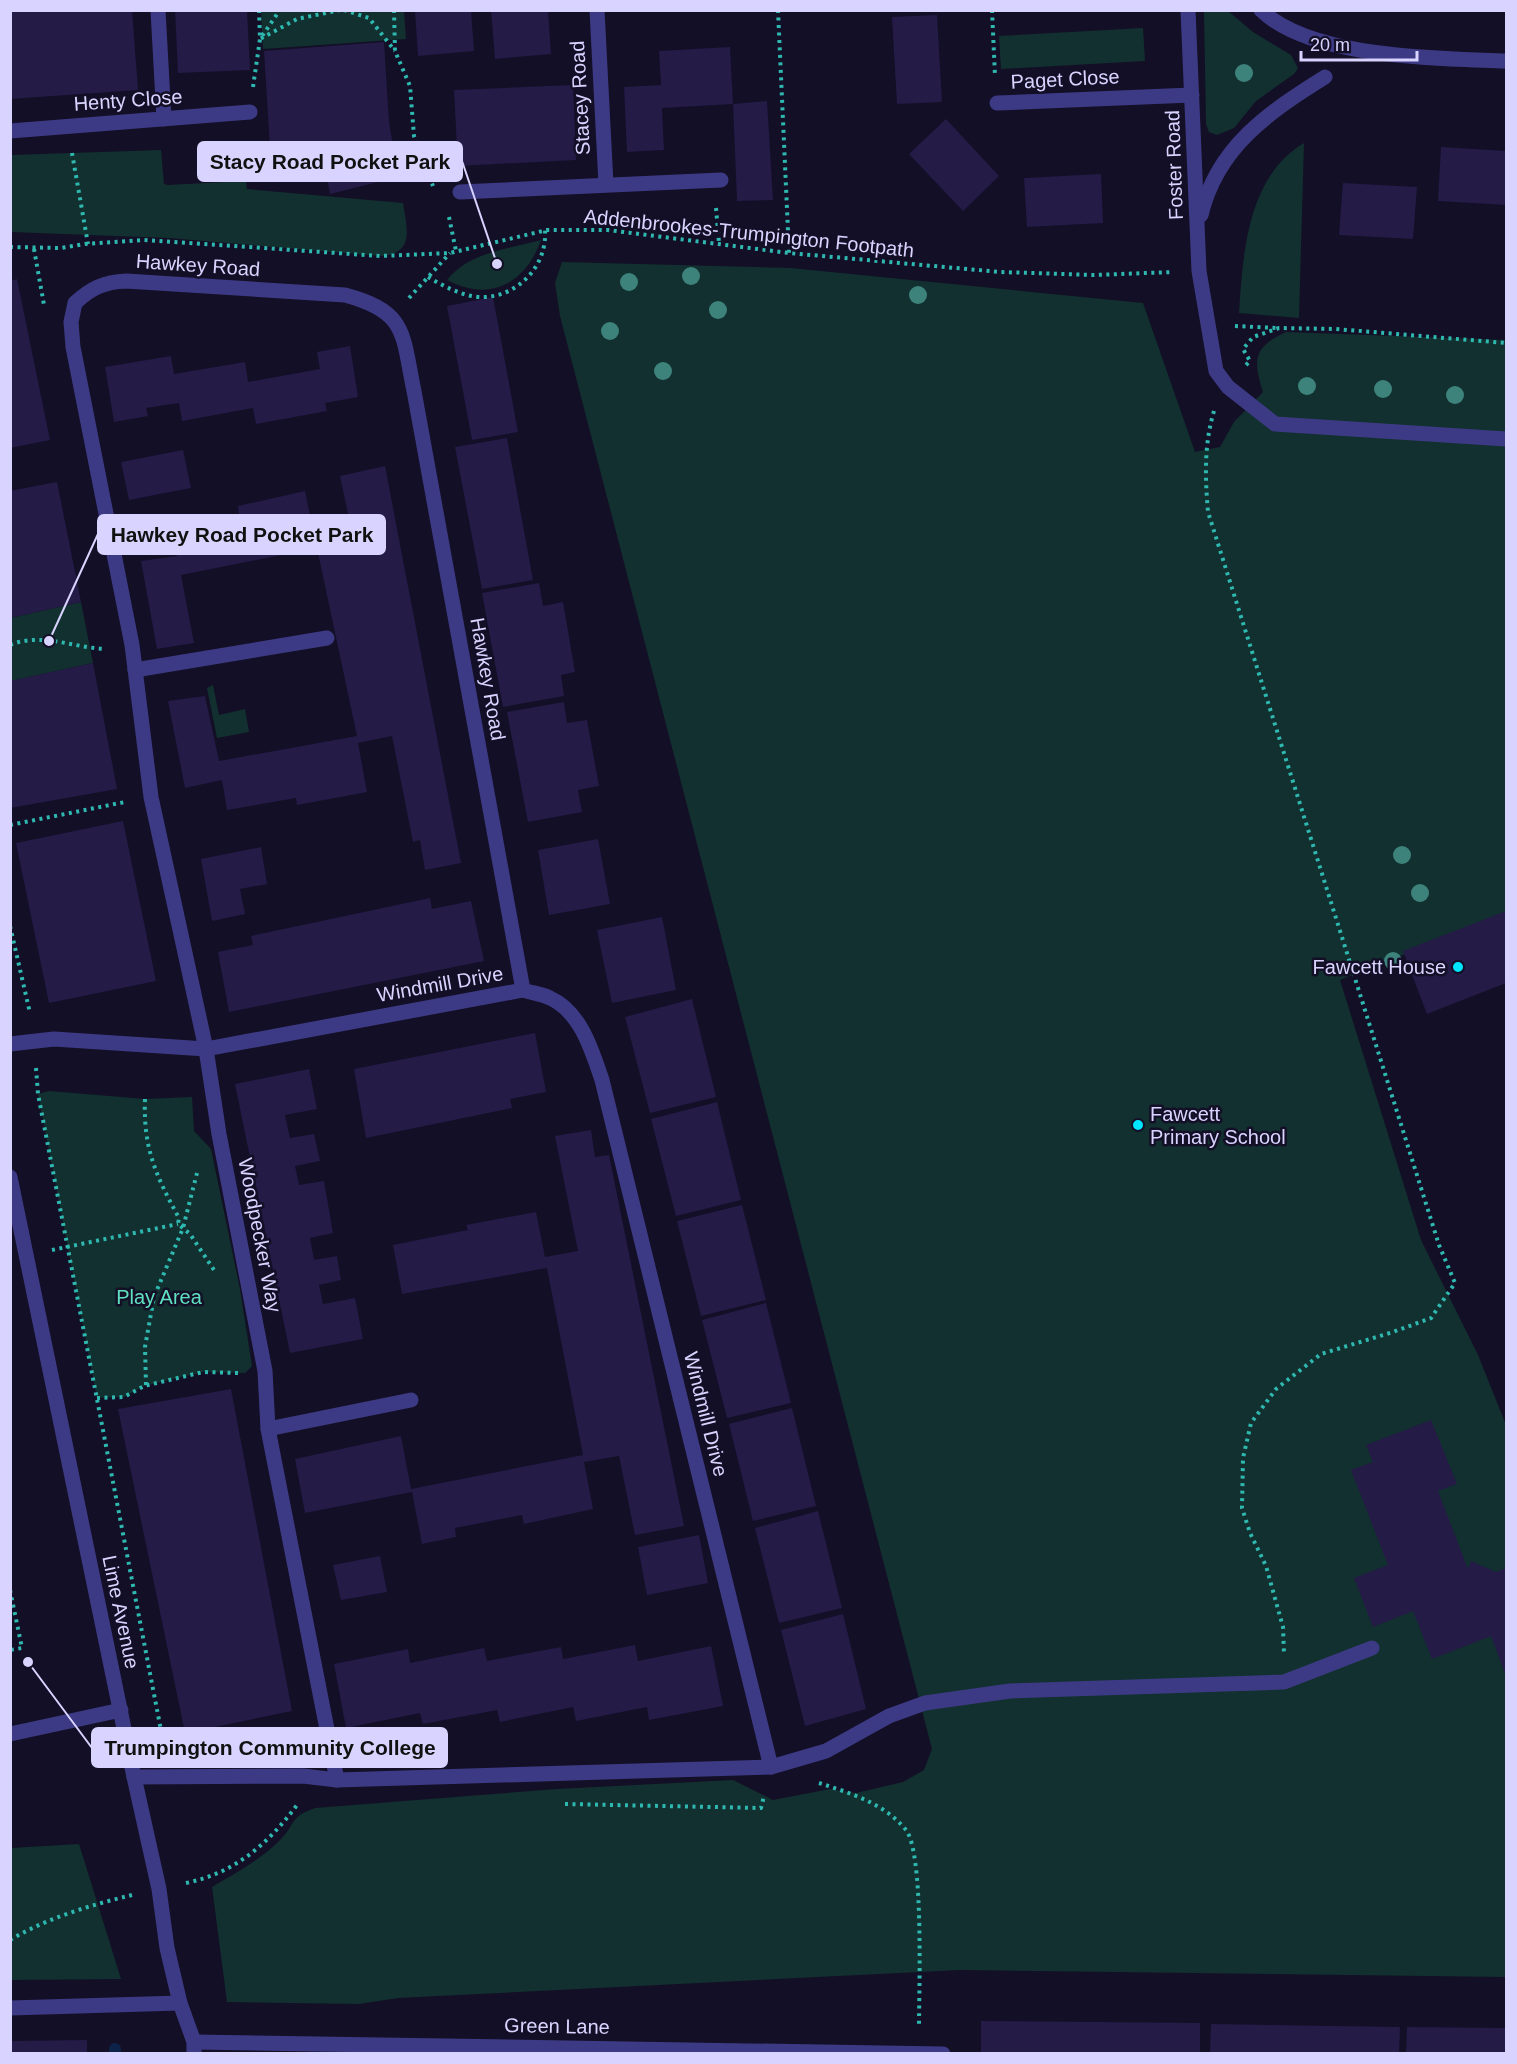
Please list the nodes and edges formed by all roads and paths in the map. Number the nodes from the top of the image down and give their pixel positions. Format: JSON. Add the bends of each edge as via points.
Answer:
{"nodes":[{"id":1,"x":158,"y":10,"type":"edge"},
{"id":2,"x":259,"y":10,"type":"edge"},
{"id":3,"x":280,"y":10,"type":"edge"},
{"id":4,"x":342,"y":10,"type":"edge"},
{"id":5,"x":394,"y":10,"type":"edge"},
{"id":6,"x":597,"y":10,"type":"edge"},
{"id":7,"x":778,"y":10,"type":"edge"},
{"id":8,"x":992,"y":10,"type":"edge"},
{"id":9,"x":1188,"y":10,"type":"edge"},
{"id":10,"x":1261,"y":10,"type":"edge"},
{"id":11,"x":260,"y":39,"type":"junction"},
{"id":12,"x":395,"y":51,"type":"junction"},
{"id":13,"x":1506,"y":61,"type":"edge"},
{"id":14,"x":1325,"y":77,"type":"dead end"},
{"id":15,"x":1192,"y":95,"type":"junction"},
{"id":16,"x":997,"y":103,"type":"joint"},
{"id":17,"x":250,"y":112,"type":"joint"},
{"id":18,"x":164,"y":119,"type":"junction"},
{"id":19,"x":67,"y":126,"type":"junction"},
{"id":20,"x":10,"y":130,"type":"edge"},
{"id":21,"x":717,"y":180,"type":"joint"},
{"id":22,"x":606,"y":184,"type":"junction"},
{"id":23,"x":452,"y":192,"type":"junction"},
{"id":24,"x":545,"y":230,"type":"junction"},
{"id":25,"x":1198,"y":230,"type":"junction"},
{"id":26,"x":719,"y":243,"type":"junction"},
{"id":27,"x":88,"y":244,"type":"junction"},
{"id":28,"x":10,"y":247,"type":"edge"},
{"id":29,"x":34,"y":249,"type":"junction"},
{"id":30,"x":456,"y":251,"type":"junction"},
{"id":31,"x":450,"y":253,"type":"junction"},
{"id":32,"x":789,"y":253,"type":"junction"},
{"id":33,"x":1199,"y":271,"type":"junction"},
{"id":34,"x":428,"y":277,"type":"junction"},
{"id":35,"x":75,"y":303,"type":"junction"},
{"id":36,"x":393,"y":317,"type":"junction"},
{"id":37,"x":1226,"y":325,"type":"dead end"},
{"id":38,"x":1280,"y":328,"type":"junction"},
{"id":39,"x":1506,"y":343,"type":"edge"},
{"id":40,"x":1244,"y":367,"type":"dead end"},
{"id":41,"x":1217,"y":400,"type":"dead end"},
{"id":42,"x":1506,"y":439,"type":"edge"},
{"id":43,"x":327,"y":638,"type":"dead end"},
{"id":44,"x":10,"y":645,"type":"edge"},
{"id":45,"x":132,"y":645,"type":"junction"},
{"id":46,"x":135,"y":670,"type":"junction"},
{"id":47,"x":151,"y":797,"type":"junction"},
{"id":48,"x":10,"y":825,"type":"edge"},
{"id":49,"x":10,"y":926,"type":"edge"},
{"id":50,"x":523,"y":990,"type":"junction"},
{"id":51,"x":34,"y":1041,"type":"junction"},
{"id":52,"x":10,"y":1044,"type":"edge"},
{"id":53,"x":206,"y":1049,"type":"junction"},
{"id":54,"x":145,"y":1099,"type":"dead end"},
{"id":55,"x":10,"y":1177,"type":"edge"},
{"id":56,"x":183,"y":1228,"type":"dead end"},
{"id":57,"x":68,"y":1247,"type":"junction"},
{"id":58,"x":245,"y":1373,"type":"dead end"},
{"id":59,"x":146,"y":1385,"type":"junction"},
{"id":60,"x":97,"y":1398,"type":"junction"},
{"id":61,"x":411,"y":1400,"type":"dead end"},
{"id":62,"x":268,"y":1429,"type":"junction"},
{"id":63,"x":10,"y":1590,"type":"edge"},
{"id":64,"x":1372,"y":1648,"type":"dead end"},
{"id":65,"x":10,"y":1650,"type":"edge"},
{"id":66,"x":1284,"y":1682,"type":"junction"},
{"id":67,"x":121,"y":1710,"type":"junction"},
{"id":68,"x":10,"y":1734,"type":"edge"},
{"id":69,"x":771,"y":1767,"type":"junction"},
{"id":70,"x":134,"y":1777,"type":"junction"},
{"id":71,"x":170,"y":1778,"type":"junction"},
{"id":72,"x":337,"y":1780,"type":"junction"},
{"id":73,"x":302,"y":1798,"type":"dead end"},
{"id":74,"x":561,"y":1804,"type":"dead end"},
{"id":75,"x":159,"y":1889,"type":"junction"},
{"id":76,"x":10,"y":1940,"type":"edge"},
{"id":77,"x":180,"y":2003,"type":"junction"},
{"id":78,"x":10,"y":2008,"type":"edge"},
{"id":79,"x":194,"y":2048,"type":"edge"},
{"id":80,"x":746,"y":2052,"type":"edge"},
{"id":81,"x":920,"y":2052,"type":"edge"},
{"id":82,"x":943,"y":2054,"type":"edge"}],
"edges":[{"from":1,"to":18,"type":"street"},
{"from":2,"to":11,"type":"path"},
{"from":3,"to":11,"type":"path"},
{"from":4,"to":11,"type":"path","via":[[297,19]]},
{"from":4,"to":12,"type":"path","via":[[369,18]]},
{"from":5,"to":12,"type":"path"},
{"from":6,"to":22,"type":"street","name":"Stacey Road"},
{"from":7,"to":32,"type":"path"},
{"from":8,"to":16,"type":"path","name":"Paget Close"},
{"from":9,"to":15,"type":"street","name":"Foster Road"},
{"from":10,"to":13,"type":"street","via":[[1292,32],[1321,42],[1428,58]]},
{"from":11,"to":17,"type":"path"},
{"from":12,"to":23,"type":"path","via":[[410,86],[414,136],[431,185]]},
{"from":14,"to":25,"type":"street","via":[[1255,124],[1233,147],[1204,200]]},
{"from":15,"to":16,"type":"street","name":"Paget Close"},
{"from":15,"to":25,"type":"street","name":"Foster Road"},
{"from":17,"to":18,"type":"street","name":"Henty Close"},
{"from":18,"to":19,"type":"street","name":"Henty Close"},
{"from":19,"to":20,"type":"street","name":"Henty Close"},
{"from":19,"to":27,"type":"path"},
{"from":21,"to":22,"type":"street"},
{"from":21,"to":26,"type":"path"},
{"from":22,"to":23,"type":"street"},
{"from":23,"to":30,"type":"path"},
{"from":24,"to":26,"type":"path","name":"Addenbrookes-Trumpington Footpath","via":[[608,230]]},
{"from":24,"to":30,"type":"path","name":"Addenbrookes-Trumpington Footpath"},
{"from":24,"to":34,"type":"path","via":[[546,245],[538,265],[522,283],[503,293],[467,295]]},
{"from":25,"to":33,"type":"street","name":"Foster Road"},
{"from":26,"to":32,"type":"path","name":"Addenbrookes-Trumpington Footpath"},
{"from":27,"to":29,"type":"path","name":"Addenbrookes-Trumpington Footpath"},
{"from":27,"to":31,"type":"path","name":"Addenbrookes-Trumpington Footpath","via":[[144,240],[381,256]]},
{"from":28,"to":29,"type":"path","name":"Addenbrookes-Trumpington Footpath"},
{"from":29,"to":35,"type":"path","via":[[44,304]]},
{"from":30,"to":31,"type":"path","name":"Addenbrookes-Trumpington Footpath"},
{"from":31,"to":34,"type":"path"},
{"from":32,"to":33,"type":"path","name":"Addenbrookes-Trumpington Footpath","via":[[1000,272],[1095,275]]},
{"from":33,"to":42,"type":"street","name":"Foster Road","via":[[1216,371],[1228,387],[1275,424]]},
{"from":34,"to":36,"type":"path"},
{"from":35,"to":36,"type":"street","name":"Hawkey Road","via":[[95,287],[126,281],[345,295],[372,302]]},
{"from":35,"to":45,"type":"street","via":[[71,322],[73,347]]},
{"from":36,"to":50,"type":"street","name":"Hawkey Road","via":[[402,337],[414,391]]},
{"from":37,"to":38,"type":"path"},
{"from":38,"to":39,"type":"path"},
{"from":38,"to":40,"type":"path","via":[[1253,337],[1243,350],[1250,361]]},
{"from":41,"to":66,"type":"path","via":[[1208,430],[1208,512],[1439,1245],[1455,1283],[1431,1318],[1321,1353],[1276,1389],[1251,1423],[1243,1458],[1242,1508],[1266,1566],[1282,1627]]},
{"from":43,"to":46,"type":"street"},
{"from":44,"to":45,"type":"path","via":[[31,638],[87,648]]},
{"from":45,"to":46,"type":"street"},
{"from":46,"to":47,"type":"street"},
{"from":47,"to":48,"type":"path"},
{"from":47,"to":53,"type":"street"},
{"from":49,"to":51,"type":"path"},
{"from":50,"to":53,"type":"street","name":"Windmill Drive"},
{"from":50,"to":69,"type":"street","name":"Windmill Drive","via":[[551,998],[570,1012],[590,1046],[602,1080]]},
{"from":51,"to":52,"type":"street","name":"Windmill Drive"},
{"from":51,"to":53,"type":"street","name":"Windmill Drive"},
{"from":51,"to":57,"type":"path","via":[[38,1094]]},
{"from":53,"to":62,"type":"street","name":"Woodpecker Way","via":[[265,1371]]},
{"from":54,"to":57,"type":"path","via":[[146,1146],[179,1218],[178,1224]]},
{"from":55,"to":67,"type":"street","name":"Lime Avenue"},
{"from":56,"to":59,"type":"path","via":[[154,1297],[145,1347]]},
{"from":57,"to":60,"type":"path"},
{"from":58,"to":59,"type":"path","via":[[203,1372]]},
{"from":59,"to":60,"type":"path","via":[[124,1396]]},
{"from":60,"to":71,"type":"path"},
{"from":61,"to":62,"type":"street"},
{"from":62,"to":72,"type":"street","name":"Woodpecker Way"},
{"from":63,"to":65,"type":"path","via":[[21,1648]]},
{"from":64,"to":66,"type":"street"},
{"from":66,"to":69,"type":"street","via":[[1010,1691],[925,1703],[889,1716],[826,1750]]},
{"from":67,"to":68,"type":"street"},
{"from":67,"to":70,"type":"street","name":"Lime Avenue"},
{"from":69,"to":72,"type":"street"},
{"from":69,"to":74,"type":"path","via":[[761,1808]]},
{"from":69,"to":81,"type":"path","via":[[868,1799],[907,1831],[919,1887]]},
{"from":70,"to":71,"type":"street"},
{"from":70,"to":75,"type":"street","name":"Lime Avenue"},
{"from":71,"to":72,"type":"street","via":[[303,1776]]},
{"from":73,"to":75,"type":"path","via":[[270,1838],[235,1866],[209,1878]]},
{"from":75,"to":76,"type":"path","via":[[96,1904]]},
{"from":75,"to":77,"type":"street","name":"Lime Avenue"},
{"from":77,"to":78,"type":"street"},
{"from":77,"to":79,"type":"street","name":"Lime Avenue"},
{"from":79,"to":80,"type":"street","name":"Green Lane"},
{"from":80,"to":81,"type":"street","name":"Green Lane"},
{"from":81,"to":82,"type":"street","name":"Green Lane"}]}
